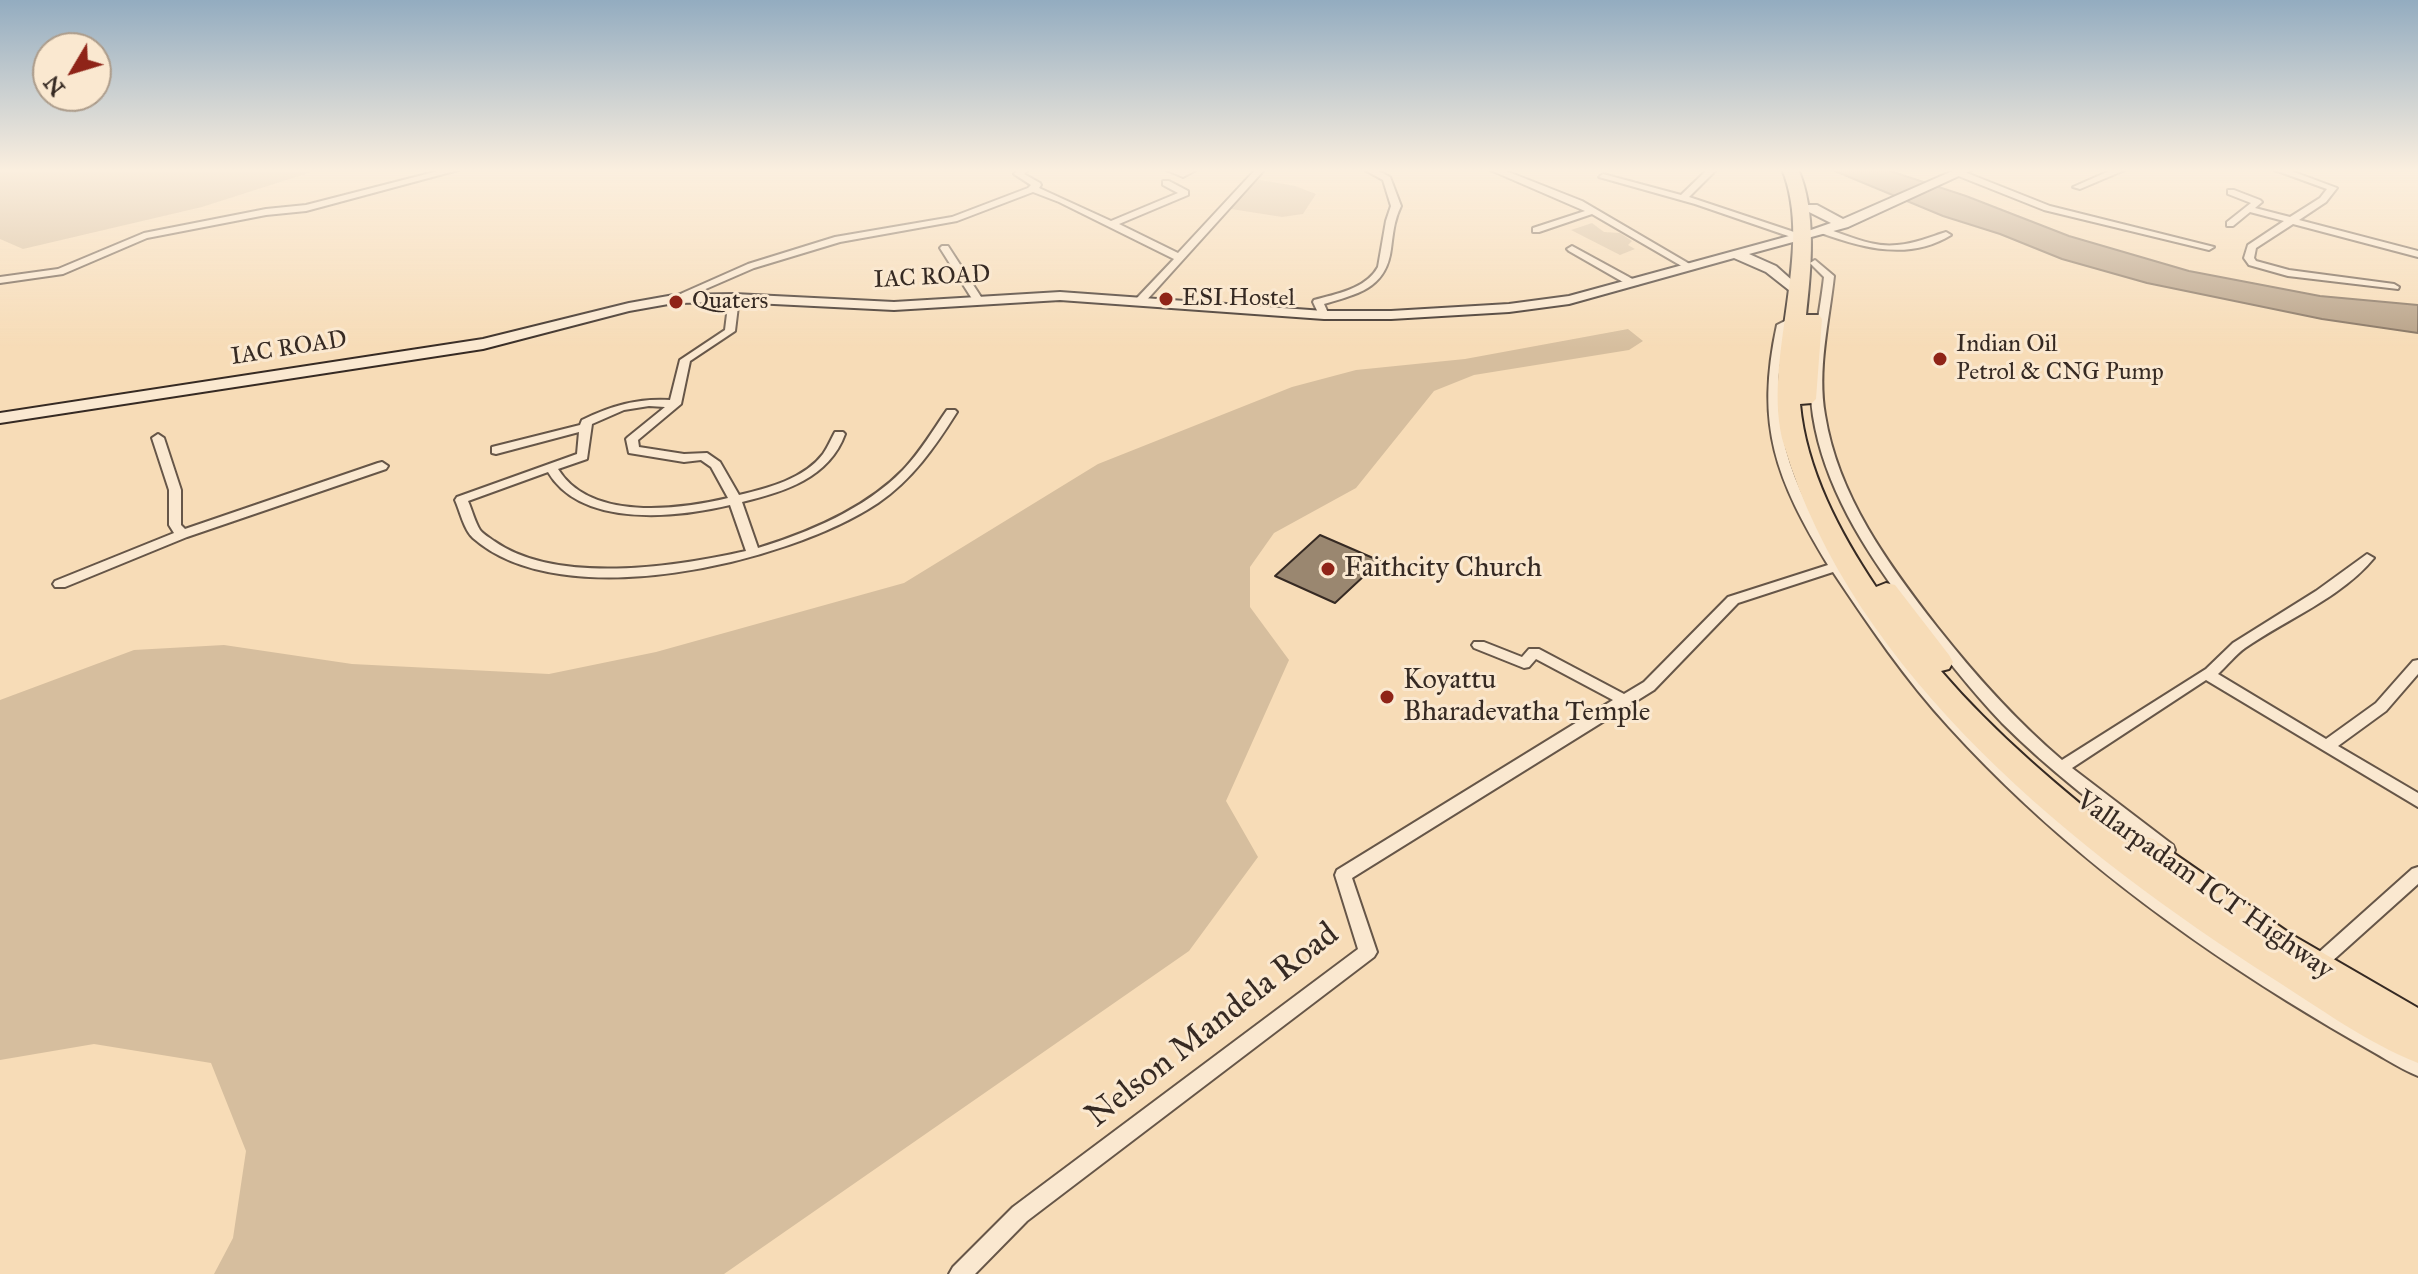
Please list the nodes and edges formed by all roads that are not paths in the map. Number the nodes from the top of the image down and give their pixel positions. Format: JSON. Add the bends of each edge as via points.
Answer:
{"nodes":[{"id":1,"x":182,"y":228,"type":"edge"},
{"id":2,"x":899,"y":228,"type":"edge"},
{"id":3,"x":1120,"y":228,"type":"edge"},
{"id":4,"x":1207,"y":228,"type":"edge"},
{"id":5,"x":1387,"y":228,"type":"edge"},
{"id":6,"x":1541,"y":228,"type":"edge"},
{"id":7,"x":1623,"y":228,"type":"edge"},
{"id":8,"x":1809,"y":228,"type":"edge"},
{"id":9,"x":1813,"y":228,"type":"edge"},
{"id":10,"x":1813,"y":228,"type":"edge"},
{"id":11,"x":1817,"y":228,"type":"edge"},
{"id":12,"x":2132,"y":228,"type":"edge"},
{"id":13,"x":2282,"y":228,"type":"edge"},
{"id":14,"x":2322,"y":228,"type":"edge"},
{"id":15,"x":1536,"y":230,"type":"dead end"},
{"id":16,"x":1946,"y":235,"type":"dead end"},
{"id":17,"x":2209,"y":247,"type":"dead end"},
{"id":18,"x":945,"y":248,"type":"dead end"},
{"id":19,"x":1572,"y":249,"type":"dead end"},
{"id":20,"x":1736,"y":254,"type":"junction"},
{"id":21,"x":2418,"y":254,"type":"edge"},
{"id":22,"x":1180,"y":258,"type":"junction"},
{"id":23,"x":1815,"y":263,"type":"junction"},
{"id":24,"x":1688,"y":266,"type":"junction"},
{"id":25,"x":0,"y":280,"type":"edge"},
{"id":26,"x":1634,"y":284,"type":"junction"},
{"id":27,"x":2394,"y":287,"type":"dead end"},
{"id":28,"x":734,"y":298,"type":"junction"},
{"id":29,"x":674,"y":299,"type":"junction"},
{"id":30,"x":978,"y":300,"type":"junction"},
{"id":31,"x":1140,"y":301,"type":"junction"},
{"id":32,"x":1797,"y":306,"type":"junction"},
{"id":33,"x":1324,"y":315,"type":"junction"},
{"id":34,"x":675,"y":404,"type":"junction"},
{"id":35,"x":951,"y":412,"type":"dead end"},
{"id":36,"x":0,"y":418,"type":"edge"},
{"id":37,"x":586,"y":427,"type":"junction"},
{"id":38,"x":839,"y":434,"type":"dead end"},
{"id":39,"x":158,"y":438,"type":"dead end"},
{"id":40,"x":496,"y":450,"type":"dead end"},
{"id":41,"x":382,"y":466,"type":"dead end"},
{"id":42,"x":551,"y":468,"type":"junction"},
{"id":43,"x":734,"y":498,"type":"junction"},
{"id":44,"x":182,"y":534,"type":"junction"},
{"id":45,"x":753,"y":553,"type":"junction"},
{"id":46,"x":2367,"y":558,"type":"dead end"},
{"id":47,"x":1835,"y":567,"type":"junction"},
{"id":48,"x":60,"y":584,"type":"dead end"},
{"id":49,"x":1479,"y":645,"type":"dead end"},
{"id":50,"x":2418,"y":665,"type":"edge"},
{"id":51,"x":2208,"y":675,"type":"junction"},
{"id":52,"x":1626,"y":701,"type":"junction"},
{"id":53,"x":2329,"y":748,"type":"junction"},
{"id":54,"x":2062,"y":767,"type":"junction"},
{"id":55,"x":2418,"y":801,"type":"edge"},
{"id":56,"x":2418,"y":874,"type":"edge"},
{"id":57,"x":2324,"y":958,"type":"junction"},
{"id":58,"x":2418,"y":1015,"type":"edge"},
{"id":59,"x":2418,"y":1026,"type":"edge"},
{"id":60,"x":2418,"y":1047,"type":"edge"},
{"id":61,"x":2418,"y":1067,"type":"edge"},
{"id":62,"x":960,"y":1274,"type":"edge"}],
"edges":[{"from":1,"to":25,"type":"street","via":[[144,236],[60,272]]},
{"from":2,"to":29,"type":"street","via":[[838,239],[751,266]]},
{"from":3,"to":22,"type":"street"},
{"from":4,"to":22,"type":"street"},
{"from":5,"to":33,"type":"street","via":[[1379,276],[1318,302]]},
{"from":6,"to":15,"type":"street"},
{"from":7,"to":24,"type":"street"},
{"from":8,"to":20,"type":"main road","name":"IAC ROAD"},
{"from":9,"to":23,"type":"highway","name":"Vallarpadam ICT Highway"},
{"from":10,"to":32,"type":"highway","name":"Vallarpadam ICT Highway"},
{"from":11,"to":16,"type":"street","via":[[1880,250],[1905,250]]},
{"from":12,"to":17,"type":"street"},
{"from":13,"to":27,"type":"street","via":[[2251,247],[2252,263]]},
{"from":14,"to":21,"type":"street"},
{"from":18,"to":30,"type":"street"},
{"from":19,"to":26,"type":"street"},
{"from":20,"to":24,"type":"main road","name":"IAC ROAD"},
{"from":20,"to":32,"type":"main road","via":[[1771,269]]},
{"from":22,"to":31,"type":"street"},
{"from":23,"to":54,"type":"street","via":[[1829,276],[1818,370],[1819,414],[1829,457],[1853,513],[1881,564],[1989,699]]},
{"from":23,"to":59,"type":"highway","name":"Vallarpadam ICT Highway","via":[[1804,395],[1808,434],[1844,524],[1919,637],[1973,702],[2054,779],[2156,859],[2281,945]]},
{"from":24,"to":26,"type":"main road","name":"IAC ROAD"},
{"from":26,"to":33,"type":"main road","name":"IAC ROAD","via":[[1509,308]]},
{"from":28,"to":29,"type":"main road","name":"IAC ROAD"},
{"from":28,"to":30,"type":"main road","name":"IAC ROAD","via":[[894,306]]},
{"from":28,"to":34,"type":"street","via":[[730,331],[685,360]]},
{"from":29,"to":36,"type":"main road","name":"IAC ROAD","via":[[483,344]]},
{"from":30,"to":31,"type":"main road","name":"IAC ROAD","via":[[1060,296]]},
{"from":31,"to":33,"type":"main road","name":"IAC ROAD"},
{"from":32,"to":47,"type":"street","via":[[1782,325],[1774,360],[1776,433],[1803,511]]},
{"from":32,"to":60,"type":"highway","name":"Vallarpadam ICT Highway","via":[[1788,383],[1796,445],[1809,487],[1860,585],[1902,645],[1968,718],[2102,840],[2280,967]]},
{"from":34,"to":37,"type":"street","via":[[622,405],[586,422]]},
{"from":34,"to":43,"type":"street","via":[[632,439],[633,450],[703,456],[716,465]]},
{"from":35,"to":45,"type":"street","via":[[924,456],[886,492],[841,519]]},
{"from":37,"to":40,"type":"street"},
{"from":37,"to":42,"type":"street","via":[[583,456]]},
{"from":38,"to":43,"type":"street","via":[[832,453],[804,476]]},
{"from":39,"to":44,"type":"street","via":[[175,490],[175,525]]},
{"from":41,"to":44,"type":"street"},
{"from":42,"to":43,"type":"street","via":[[563,486],[585,498],[634,512],[673,512]]},
{"from":42,"to":45,"type":"street","via":[[461,500],[481,540],[528,566],[603,574],[683,569]]},
{"from":43,"to":45,"type":"street"},
{"from":44,"to":48,"type":"street"},
{"from":46,"to":51,"type":"street","via":[[2338,585],[2233,650]]},
{"from":47,"to":52,"type":"street","name":"Nelson Mandela Road","via":[[1733,600],[1649,686]]},
{"from":47,"to":61,"type":"street","via":[[1893,653],[1951,720],[2108,866],[2207,942],[2327,1019]]},
{"from":49,"to":52,"type":"street","via":[[1524,663],[1534,652]]},
{"from":50,"to":53,"type":"street","via":[[2381,707]]},
{"from":51,"to":53,"type":"street"},
{"from":51,"to":54,"type":"street"},
{"from":52,"to":62,"type":"street","name":"Nelson Mandela Road","via":[[1343,875],[1368,952],[1020,1214]]},
{"from":53,"to":55,"type":"street"},
{"from":54,"to":57,"type":"street","via":[[2263,920]]},
{"from":56,"to":57,"type":"street"},
{"from":57,"to":58,"type":"street"}]}
